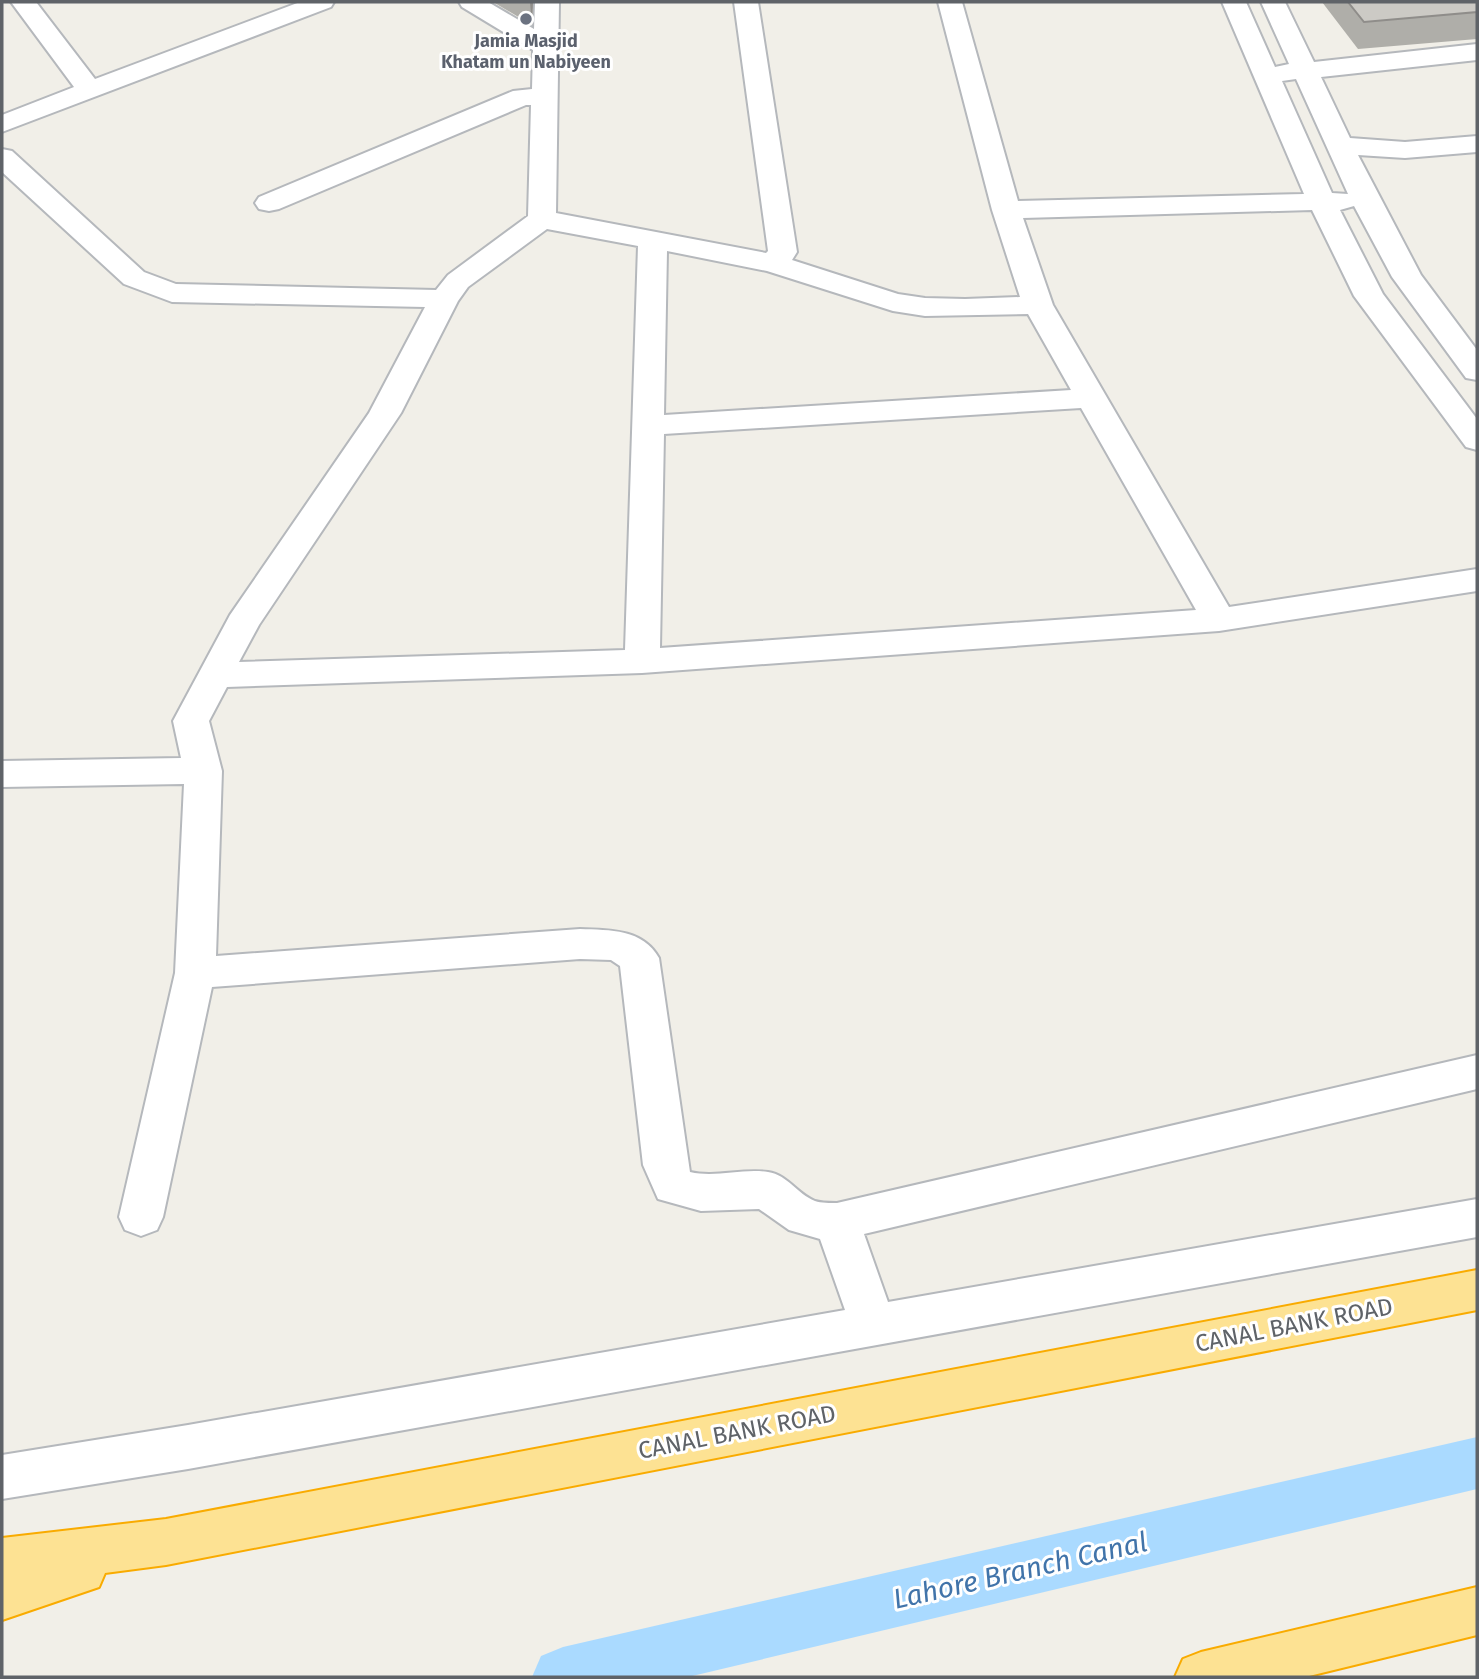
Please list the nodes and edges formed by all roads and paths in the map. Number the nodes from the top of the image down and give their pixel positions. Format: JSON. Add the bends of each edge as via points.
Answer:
{"nodes":[{"id":1,"x":322,"y":2,"type":"edge"},
{"id":2,"x":471,"y":2,"type":"edge"},
{"id":3,"x":547,"y":2,"type":"edge"},
{"id":4,"x":746,"y":2,"type":"edge"},
{"id":5,"x":950,"y":2,"type":"edge"},
{"id":6,"x":1234,"y":2,"type":"edge"},
{"id":7,"x":1273,"y":2,"type":"edge"},
{"id":8,"x":33,"y":3,"type":"edge"},
{"id":9,"x":545,"y":46,"type":"junction"},
{"id":10,"x":1477,"y":52,"type":"edge"},
{"id":11,"x":1305,"y":71,"type":"junction"},
{"id":12,"x":1265,"y":74,"type":"junction"},
{"id":13,"x":90,"y":90,"type":"junction"},
{"id":14,"x":543,"y":97,"type":"junction"},
{"id":15,"x":2,"y":124,"type":"edge"},
{"id":16,"x":1477,"y":144,"type":"edge"},
{"id":17,"x":1340,"y":146,"type":"junction"},
{"id":18,"x":2,"y":158,"type":"edge"},
{"id":19,"x":1365,"y":200,"type":"junction"},
{"id":20,"x":1322,"y":202,"type":"junction"},
{"id":21,"x":269,"y":203,"type":"dead end"},
{"id":22,"x":1006,"y":210,"type":"junction"},
{"id":23,"x":542,"y":219,"type":"junction"},
{"id":24,"x":653,"y":239,"type":"junction"},
{"id":25,"x":773,"y":262,"type":"junction"},
{"id":26,"x":444,"y":299,"type":"junction"},
{"id":27,"x":1038,"y":306,"type":"junction"},
{"id":28,"x":1477,"y":371,"type":"edge"},
{"id":29,"x":1090,"y":398,"type":"junction"},
{"id":30,"x":649,"y":425,"type":"junction"},
{"id":31,"x":1477,"y":440,"type":"edge"},
{"id":32,"x":1477,"y":580,"type":"edge"},
{"id":33,"x":1219,"y":620,"type":"junction"},
{"id":34,"x":642,"y":661,"type":"junction"},
{"id":35,"x":216,"y":676,"type":"junction"},
{"id":36,"x":203,"y":771,"type":"junction"},
{"id":37,"x":2,"y":774,"type":"edge"},
{"id":38,"x":195,"y":972,"type":"junction"},
{"id":39,"x":1477,"y":1072,"type":"edge"},
{"id":40,"x":141,"y":1217,"type":"dead end"},
{"id":41,"x":1477,"y":1218,"type":"edge"},
{"id":42,"x":837,"y":1222,"type":"junction"},
{"id":43,"x":1477,"y":1290,"type":"edge"},
{"id":44,"x":873,"y":1325,"type":"junction"},
{"id":45,"x":2,"y":1477,"type":"edge"},
{"id":46,"x":166,"y":1542,"type":"junction"},
{"id":47,"x":2,"y":1562,"type":"edge"},
{"id":48,"x":2,"y":1595,"type":"edge"},
{"id":49,"x":1477,"y":1611,"type":"edge"},
{"id":50,"x":1201,"y":1677,"type":"edge"}],
"edges":[{"from":1,"to":13,"type":"street"},
{"from":2,"to":9,"type":"street"},
{"from":3,"to":9,"type":"street"},
{"from":4,"to":25,"type":"street","via":[[783,253]]},
{"from":5,"to":22,"type":"street"},
{"from":6,"to":12,"type":"street"},
{"from":7,"to":11,"type":"street"},
{"from":8,"to":13,"type":"street"},
{"from":9,"to":14,"type":"street"},
{"from":10,"to":11,"type":"street"},
{"from":11,"to":12,"type":"street"},
{"from":11,"to":17,"type":"street"},
{"from":12,"to":20,"type":"street"},
{"from":13,"to":15,"type":"street"},
{"from":14,"to":21,"type":"street","via":[[522,97]]},
{"from":14,"to":23,"type":"street"},
{"from":16,"to":17,"type":"street","via":[[1405,150]]},
{"from":17,"to":19,"type":"street"},
{"from":18,"to":26,"type":"street","via":[[135,278],[172,293]]},
{"from":19,"to":20,"type":"street"},
{"from":19,"to":28,"type":"street","via":[[1407,277]]},
{"from":20,"to":22,"type":"street"},
{"from":20,"to":31,"type":"street","via":[[1369,296]]},
{"from":22,"to":27,"type":"street"},
{"from":23,"to":24,"type":"street"},
{"from":23,"to":26,"type":"street","via":[[458,281]]},
{"from":24,"to":25,"type":"street"},
{"from":24,"to":30,"type":"street"},
{"from":25,"to":27,"type":"street","via":[[863,294],[925,307]]},
{"from":26,"to":35,"type":"street","via":[[385,413],[242,623]]},
{"from":27,"to":29,"type":"street"},
{"from":29,"to":30,"type":"street"},
{"from":29,"to":33,"type":"street"},
{"from":30,"to":34,"type":"street"},
{"from":32,"to":33,"type":"street"},
{"from":33,"to":34,"type":"street"},
{"from":34,"to":35,"type":"street"},
{"from":35,"to":36,"type":"street","via":[[191,721]]},
{"from":36,"to":37,"type":"street"},
{"from":36,"to":38,"type":"street"},
{"from":38,"to":40,"type":"street"},
{"from":38,"to":42,"type":"street","via":[[618,945],[639,958],[665,1165],[674,1186],[701,1193],[767,1190],[793,1213],[813,1221]]},
{"from":39,"to":42,"type":"street"},
{"from":41,"to":44,"type":"street"},
{"from":42,"to":44,"type":"street"},
{"from":43,"to":46,"type":"highway","name":"CANAL BANK ROAD"},
{"from":44,"to":45,"type":"street"},
{"from":46,"to":47,"type":"highway"},
{"from":46,"to":48,"type":"highway","name":"CANAL BANK ROAD"},
{"from":49,"to":50,"type":"highway"}]}
